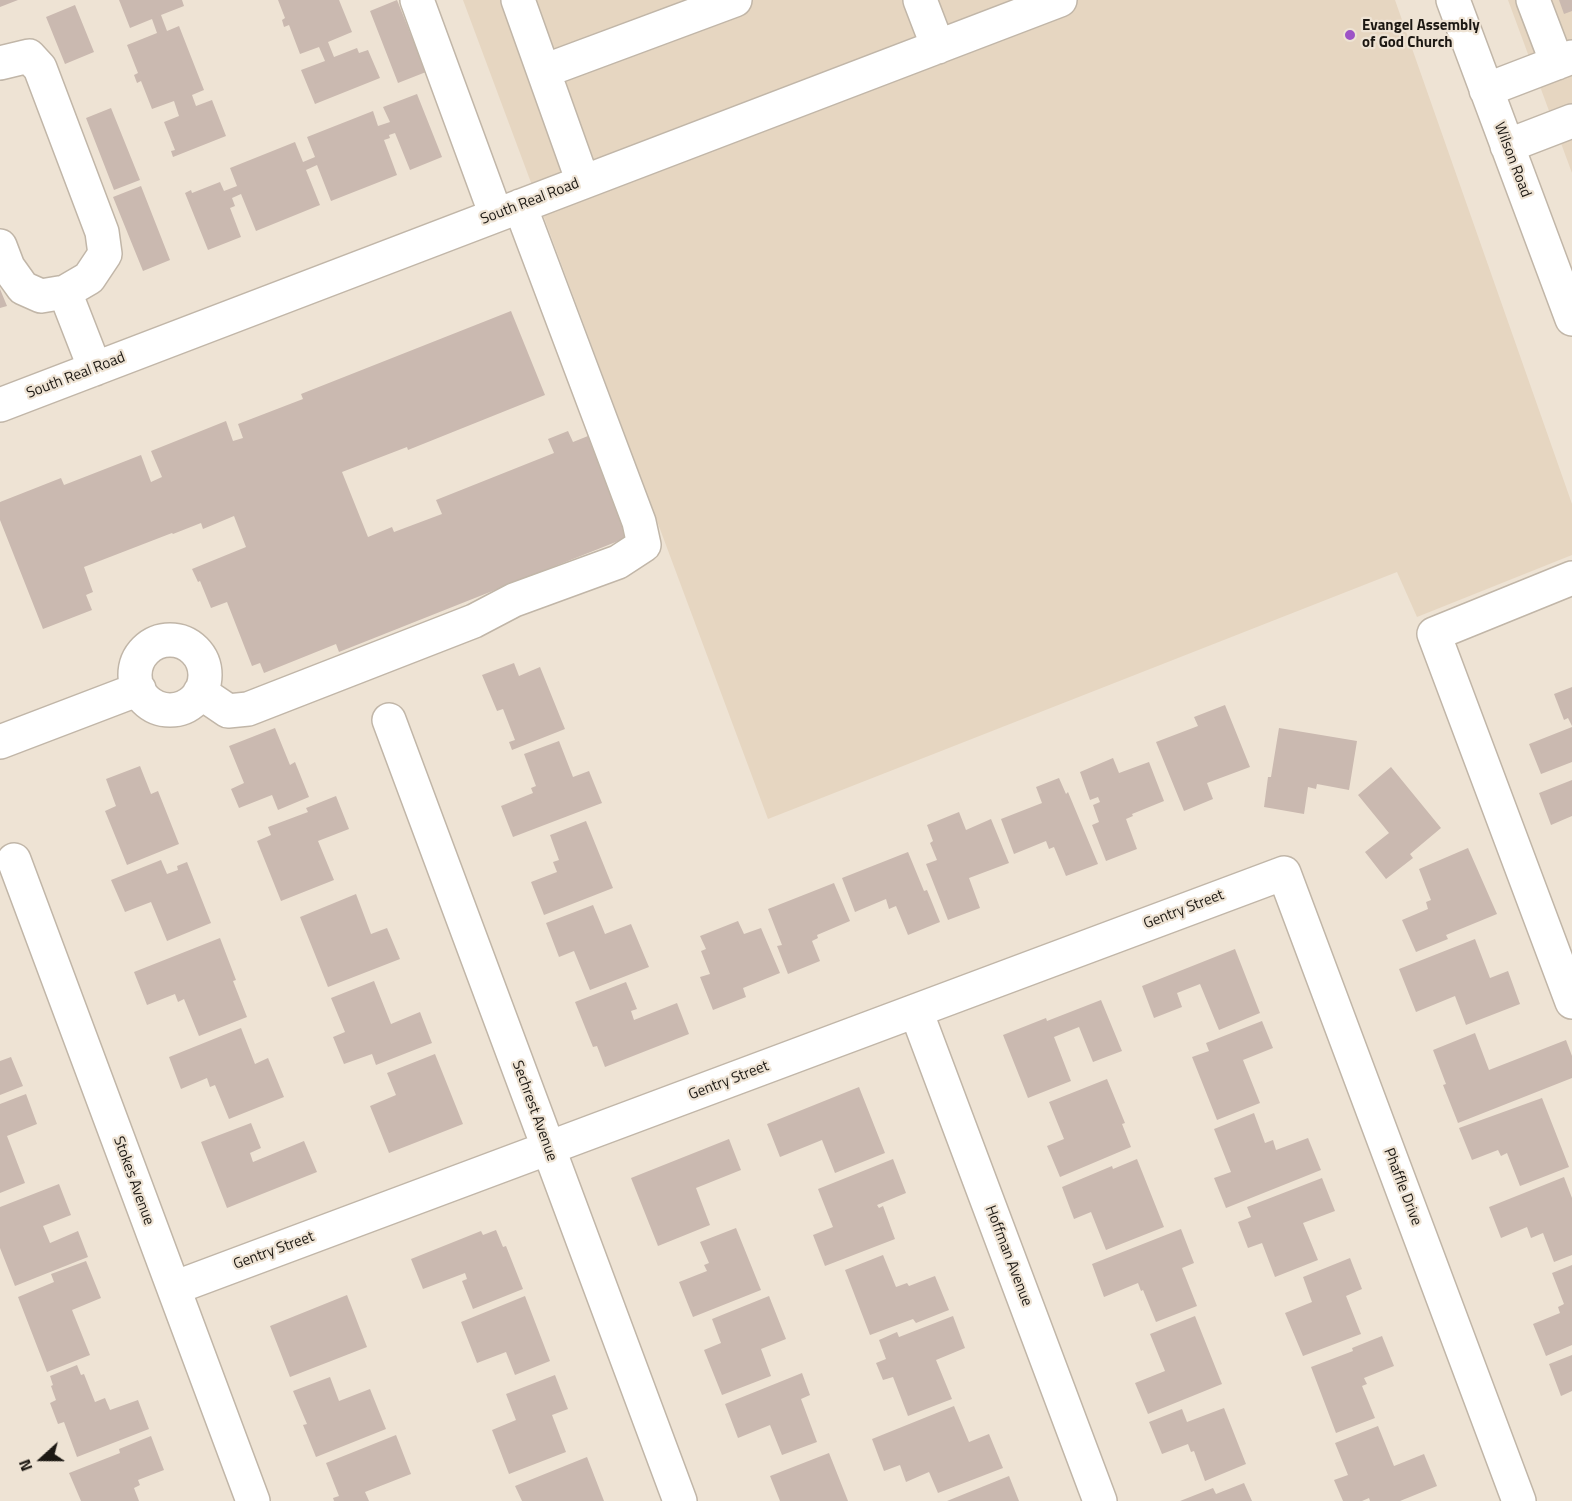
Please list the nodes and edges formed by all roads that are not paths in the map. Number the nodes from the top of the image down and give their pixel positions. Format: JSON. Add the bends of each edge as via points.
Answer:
{"nodes":[{"id":1,"x":417,"y":0,"type":"edge"},
{"id":2,"x":518,"y":0,"type":"edge"},
{"id":3,"x":735,"y":0,"type":"edge"},
{"id":4,"x":920,"y":0,"type":"edge"},
{"id":5,"x":1060,"y":0,"type":"edge"},
{"id":6,"x":1452,"y":0,"type":"edge"},
{"id":7,"x":1533,"y":0,"type":"edge"},
{"id":8,"x":938,"y":47,"type":"junction"},
{"id":9,"x":1565,"y":60,"type":"edge"},
{"id":10,"x":0,"y":63,"type":"edge"},
{"id":11,"x":544,"y":72,"type":"junction"},
{"id":12,"x":1486,"y":90,"type":"junction"},
{"id":13,"x":1572,"y":121,"type":"edge"},
{"id":14,"x":1507,"y":146,"type":"junction"},
{"id":15,"x":582,"y":182,"type":"junction"},
{"id":16,"x":508,"y":210,"type":"junction"},
{"id":17,"x":0,"y":246,"type":"edge"},
{"id":18,"x":65,"y":292,"type":"junction"},
{"id":19,"x":1572,"y":319,"type":"edge"},
{"id":20,"x":95,"y":369,"type":"junction"},
{"id":21,"x":0,"y":405,"type":"edge"},
{"id":22,"x":1572,"y":578,"type":"edge"},
{"id":23,"x":139,"y":689,"type":"junction"},
{"id":24,"x":200,"y":692,"type":"junction"},
{"id":25,"x":388,"y":720,"type":"dead end"},
{"id":26,"x":0,"y":742,"type":"edge"},
{"id":27,"x":14,"y":860,"type":"dead end"},
{"id":28,"x":1284,"y":873,"type":"joint"},
{"id":29,"x":1572,"y":1002,"type":"edge"},
{"id":30,"x":916,"y":1011,"type":"junction"},
{"id":31,"x":548,"y":1148,"type":"junction"},
{"id":32,"x":174,"y":1288,"type":"junction"},
{"id":33,"x":253,"y":1501,"type":"edge"},
{"id":34,"x":680,"y":1501,"type":"edge"},
{"id":35,"x":1100,"y":1501,"type":"edge"},
{"id":36,"x":1519,"y":1501,"type":"edge"}],
"edges":[{"from":1,"to":16,"type":"street"},
{"from":2,"to":11,"type":"street"},
{"from":3,"to":11,"type":"street"},
{"from":4,"to":8,"type":"street"},
{"from":5,"to":8,"type":"street","name":"South Real Road"},
{"from":6,"to":12,"type":"street","name":"Wilson Road"},
{"from":7,"to":9,"type":"street"},
{"from":8,"to":15,"type":"street","name":"South Real Road"},
{"from":9,"to":12,"type":"street"},
{"from":10,"to":18,"type":"street","via":[[29,56],[40,68],[102,232],[105,254],[88,278]]},
{"from":11,"to":15,"type":"street"},
{"from":12,"to":14,"type":"street","name":"Wilson Road"},
{"from":13,"to":14,"type":"street"},
{"from":14,"to":19,"type":"street","name":"Wilson Road"},
{"from":15,"to":16,"type":"street","name":"South Real Road"},
{"from":16,"to":20,"type":"street","name":"South Real Road"},
{"from":16,"to":24,"type":"street","via":[[639,522],[644,546],[618,562],[514,600],[474,621],[248,709],[228,711]]},
{"from":17,"to":18,"type":"street","via":[[8,267],[23,288],[41,296]]},
{"from":18,"to":20,"type":"street"},
{"from":20,"to":21,"type":"street","name":"South Real Road"},
{"from":22,"to":29,"type":"street","via":[[1434,634]]},
{"from":23,"to":24,"type":"street","via":[[146,701],[172,710],[185,707]]},
{"from":23,"to":24,"type":"street","via":[[135,676],[144,650],[169,639],[188,645],[202,660],[206,674]]},
{"from":23,"to":26,"type":"street"},
{"from":25,"to":31,"type":"street","name":"Sechrest Avenue"},
{"from":27,"to":32,"type":"street","name":"Stokes Avenue"},
{"from":28,"to":30,"type":"street","name":"Gentry Street"},
{"from":28,"to":36,"type":"street","name":"Phaffle Drive"},
{"from":30,"to":31,"type":"street","name":"Gentry Street"},
{"from":30,"to":35,"type":"street","name":"Hoffman Avenue"},
{"from":31,"to":32,"type":"street","name":"Gentry Street"},
{"from":31,"to":34,"type":"street","name":"Sechrest Avenue"},
{"from":32,"to":33,"type":"street","name":"Stokes Avenue"}]}
